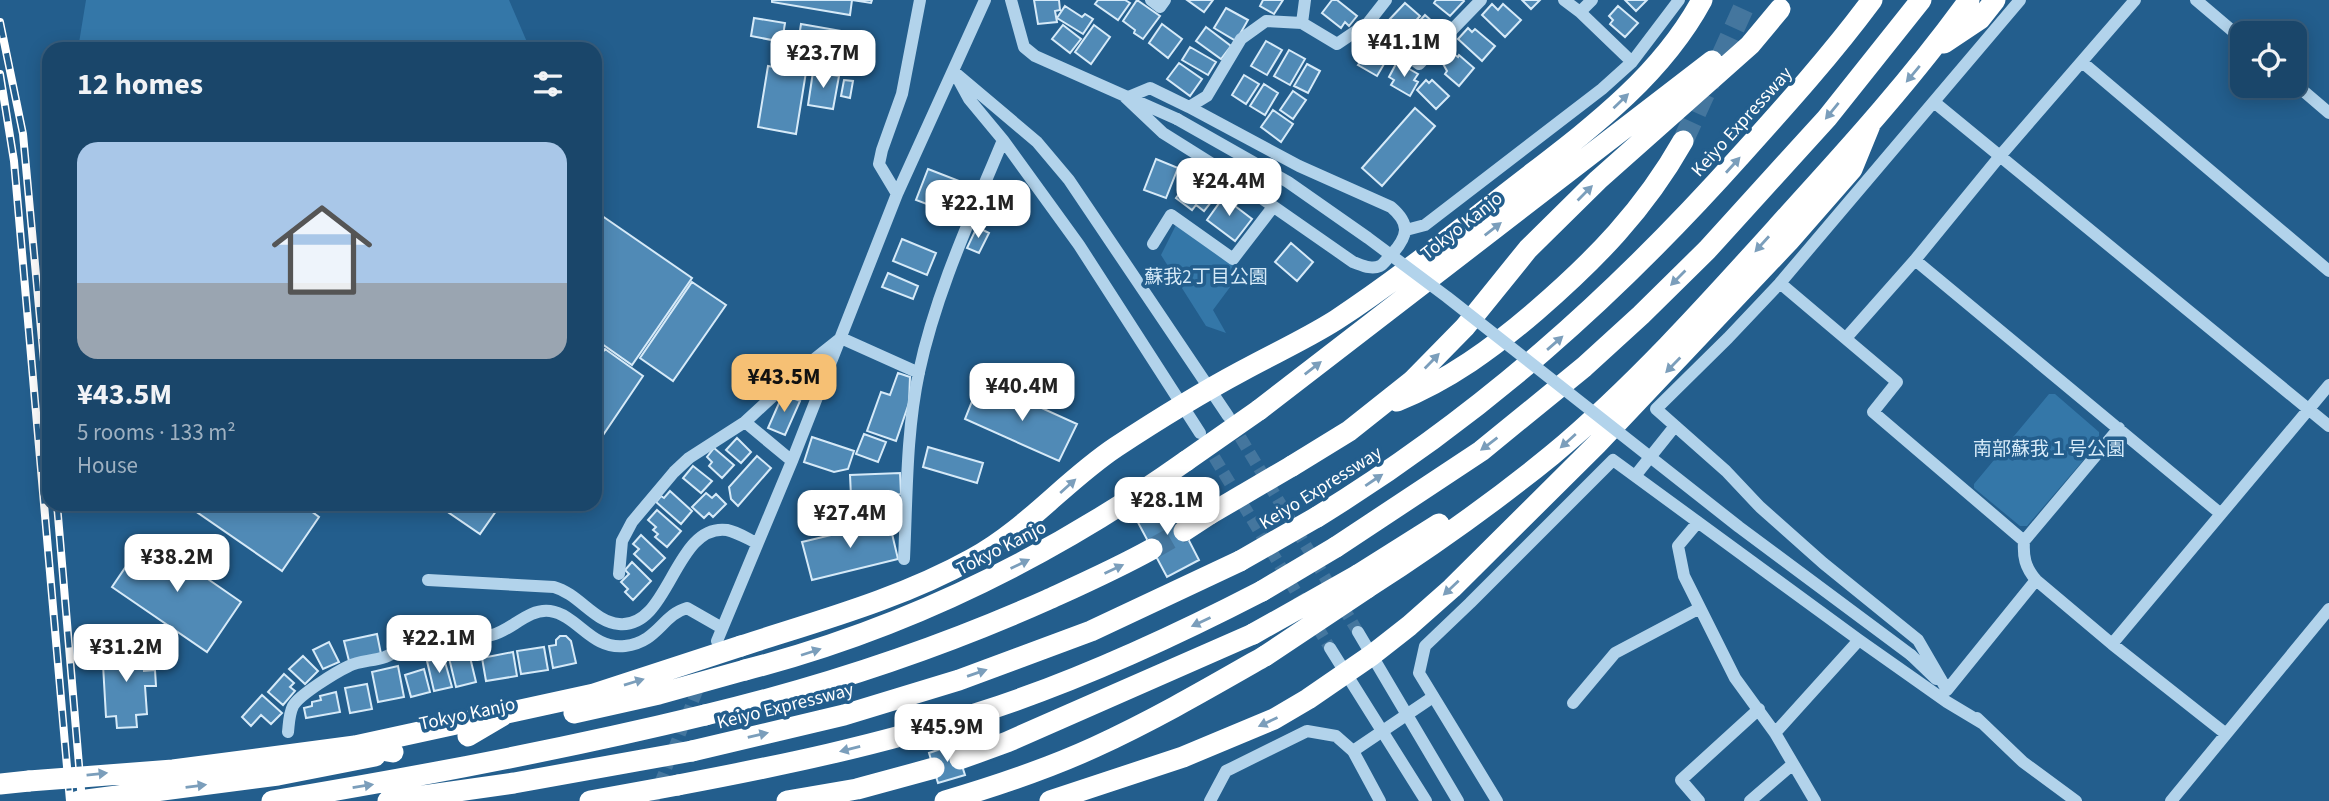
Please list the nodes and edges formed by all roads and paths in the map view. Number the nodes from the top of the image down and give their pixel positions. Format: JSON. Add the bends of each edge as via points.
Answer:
{"nodes":[{"id":1,"x":919,"y":0,"type":"edge"},
{"id":2,"x":985,"y":0,"type":"edge"},
{"id":3,"x":1012,"y":0,"type":"edge"},
{"id":4,"x":1151,"y":0,"type":"edge"},
{"id":5,"x":1165,"y":0,"type":"edge"},
{"id":6,"x":1305,"y":0,"type":"edge"},
{"id":7,"x":1386,"y":0,"type":"edge"},
{"id":8,"x":1481,"y":0,"type":"edge"},
{"id":9,"x":1564,"y":0,"type":"edge"},
{"id":10,"x":1592,"y":0,"type":"edge"},
{"id":11,"x":1679,"y":0,"type":"edge"},
{"id":12,"x":1702,"y":0,"type":"edge"},
{"id":13,"x":1872,"y":0,"type":"edge"},
{"id":14,"x":1921,"y":0,"type":"edge"},
{"id":15,"x":1969,"y":0,"type":"edge"},
{"id":16,"x":1995,"y":0,"type":"edge"},
{"id":17,"x":2020,"y":0,"type":"edge"},
{"id":18,"x":2135,"y":0,"type":"edge"},
{"id":19,"x":2196,"y":0,"type":"edge"},
{"id":20,"x":1785,"y":5,"type":"edge"},
{"id":21,"x":1580,"y":12,"type":"junction"},
{"id":22,"x":1302,"y":23,"type":"junction"},
{"id":23,"x":1368,"y":23,"type":"junction"},
{"id":24,"x":2230,"y":29,"type":"edge"},
{"id":25,"x":1933,"y":50,"type":"junction"},
{"id":26,"x":1632,"y":62,"type":"junction"},
{"id":27,"x":2082,"y":62,"type":"junction"},
{"id":28,"x":953,"y":71,"type":"junction"},
{"id":29,"x":2307,"y":94,"type":"edge"},
{"id":30,"x":1126,"y":98,"type":"junction"},
{"id":31,"x":1934,"y":102,"type":"junction"},
{"id":32,"x":1189,"y":107,"type":"junction"},
{"id":33,"x":2329,"y":113,"type":"edge"},
{"id":34,"x":1870,"y":125,"type":"junction"},
{"id":35,"x":1003,"y":140,"type":"junction"},
{"id":36,"x":1683,"y":141,"type":"tunnel mouth"},
{"id":37,"x":2000,"y":156,"type":"junction"},
{"id":38,"x":897,"y":194,"type":"junction"},
{"id":39,"x":1273,"y":207,"type":"junction"},
{"id":40,"x":1406,"y":230,"type":"junction"},
{"id":41,"x":1153,"y":244,"type":"dead end"},
{"id":42,"x":1916,"y":260,"type":"junction"},
{"id":43,"x":2329,"y":271,"type":"edge"},
{"id":44,"x":1780,"y":283,"type":"junction"},
{"id":45,"x":841,"y":338,"type":"junction"},
{"id":46,"x":1846,"y":338,"type":"junction"},
{"id":47,"x":919,"y":373,"type":"junction"},
{"id":48,"x":2329,"y":385,"type":"edge"},
{"id":49,"x":1211,"y":388,"type":"junction"},
{"id":50,"x":1183,"y":405,"type":"junction"},
{"id":51,"x":1382,"y":407,"type":"junction"},
{"id":52,"x":2309,"y":410,"type":"junction"},
{"id":53,"x":1228,"y":416,"type":"tunnel mouth"},
{"id":54,"x":745,"y":422,"type":"junction"},
{"id":55,"x":1675,"y":426,"type":"junction"},
{"id":56,"x":2329,"y":426,"type":"edge"},
{"id":57,"x":2119,"y":428,"type":"junction"},
{"id":58,"x":1200,"y":433,"type":"tunnel mouth"},
{"id":59,"x":792,"y":461,"type":"junction"},
{"id":60,"x":1635,"y":476,"type":"junction"},
{"id":61,"x":2221,"y":514,"type":"junction"},
{"id":62,"x":1698,"y":522,"type":"junction"},
{"id":63,"x":1184,"y":531,"type":"tunnel mouth"},
{"id":64,"x":2024,"y":541,"type":"junction"},
{"id":65,"x":758,"y":543,"type":"junction"},
{"id":66,"x":1152,"y":549,"type":"tunnel mouth"},
{"id":67,"x":904,"y":559,"type":"dead end"},
{"id":68,"x":619,"y":574,"type":"dead end"},
{"id":69,"x":428,"y":580,"type":"dead end"},
{"id":70,"x":2036,"y":580,"type":"junction"},
{"id":71,"x":1363,"y":582,"type":"junction"},
{"id":72,"x":1700,"y":608,"type":"junction"},
{"id":73,"x":2329,"y":609,"type":"edge"},
{"id":74,"x":722,"y":628,"type":"junction"},
{"id":75,"x":1358,"y":632,"type":"tunnel mouth"},
{"id":76,"x":1859,"y":640,"type":"junction"},
{"id":77,"x":717,"y":641,"type":"dead end"},
{"id":78,"x":2112,"y":644,"type":"junction"},
{"id":79,"x":1330,"y":648,"type":"tunnel mouth"},
{"id":80,"x":1372,"y":655,"type":"junction"},
{"id":81,"x":1346,"y":673,"type":"junction"},
{"id":82,"x":1947,"y":690,"type":"junction"},
{"id":83,"x":1433,"y":697,"type":"junction"},
{"id":84,"x":1573,"y":703,"type":"dead end"},
{"id":85,"x":1759,"y":709,"type":"junction"},
{"id":86,"x":506,"y":714,"type":"junction"},
{"id":87,"x":1982,"y":723,"type":"junction"},
{"id":88,"x":288,"y":732,"type":"dead end"},
{"id":89,"x":1775,"y":733,"type":"junction"},
{"id":90,"x":2226,"y":734,"type":"junction"},
{"id":91,"x":468,"y":736,"type":"junction"},
{"id":92,"x":355,"y":746,"type":"junction"},
{"id":93,"x":1353,"y":751,"type":"junction"},
{"id":94,"x":393,"y":752,"type":"junction"},
{"id":95,"x":960,"y":759,"type":"dead end"},
{"id":96,"x":1793,"y":764,"type":"junction"},
{"id":97,"x":934,"y":768,"type":"dead end"},
{"id":98,"x":0,"y":784,"type":"edge"},
{"id":99,"x":79,"y":801,"type":"edge"},
{"id":100,"x":272,"y":801,"type":"edge"},
{"id":101,"x":388,"y":801,"type":"edge"},
{"id":102,"x":590,"y":801,"type":"edge"},
{"id":103,"x":787,"y":801,"type":"edge"},
{"id":104,"x":945,"y":801,"type":"edge"},
{"id":105,"x":1050,"y":801,"type":"edge"},
{"id":106,"x":1210,"y":801,"type":"edge"},
{"id":107,"x":1380,"y":801,"type":"edge"},
{"id":108,"x":1426,"y":801,"type":"edge"},
{"id":109,"x":1458,"y":801,"type":"edge"},
{"id":110,"x":1497,"y":801,"type":"edge"},
{"id":111,"x":1699,"y":801,"type":"edge"},
{"id":112,"x":1750,"y":801,"type":"edge"},
{"id":113,"x":1815,"y":801,"type":"edge"},
{"id":114,"x":2076,"y":801,"type":"edge"},
{"id":115,"x":2171,"y":801,"type":"edge"}],
"edges":[{"from":1,"to":38,"type":"street","via":[[902,94],[879,164]]},
{"from":2,"to":28,"type":"street"},
{"from":3,"to":30,"type":"street","via":[[1024,47]]},
{"from":4,"to":5,"type":"street","via":[[1160,7]]},
{"from":6,"to":22,"type":"street"},
{"from":7,"to":23,"type":"street"},
{"from":8,"to":23,"type":"street","via":[[1419,64]]},
{"from":9,"to":21,"type":"street"},
{"from":10,"to":21,"type":"street"},
{"from":11,"to":26,"type":"street"},
{"from":49,"to":12,"type":"highway","one_way":true,"via":[[1334,321],[1600,121],[1667,53]]},
{"from":101,"to":13,"type":"highway","name":"Keiyo Expressway","one_way":true,"bridge":true,"via":[[692,751],[844,715],[970,676],[1091,631],[1240,561],[1408,458],[1506,384],[1684,219]]},
{"from":14,"to":102,"type":"highway","one_way":true,"bridge":true,"via":[[1827,118],[1707,250],[1575,375],[1481,451],[1262,592],[1102,666],[977,714],[766,768]]},
{"from":15,"to":25,"type":"highway"},
{"from":16,"to":25,"type":"highway","via":[[1980,19]]},
{"from":17,"to":31,"type":"street"},
{"from":18,"to":27,"type":"street"},
{"from":19,"to":24,"type":"street"},
{"from":51,"to":20,"type":"highway","one_way":true,"via":[[1465,327],[1528,249],[1750,45]]},
{"from":91,"to":20,"type":"highway","name":"Tokyo Kanjo","one_way":true,"bridge":true,"via":[[789,659],[923,610],[1041,554],[1259,410]]},
{"from":21,"to":26,"type":"street"},
{"from":22,"to":23,"type":"street","via":[[1337,44]]},
{"from":22,"to":32,"type":"street","via":[[1266,21],[1257,27],[1241,39],[1207,96]]},
{"from":25,"to":34,"type":"highway","one_way":true},
{"from":26,"to":40,"type":"street","via":[[1425,225]]},
{"from":27,"to":37,"type":"street"},
{"from":27,"to":43,"type":"street"},
{"from":28,"to":35,"type":"street"},
{"from":28,"to":38,"type":"street"},
{"from":28,"to":49,"type":"street","via":[[1037,142],[1069,180]]},
{"from":29,"to":33,"type":"street"},
{"from":30,"to":32,"type":"street","via":[[1150,88]]},
{"from":30,"to":39,"type":"street","via":[[1163,133]]},
{"from":30,"to":82,"type":"street","bridge":true,"via":[[1177,119],[1287,182],[1368,238],[1911,655]]},
{"from":31,"to":37,"type":"street"},
{"from":31,"to":44,"type":"street"},
{"from":32,"to":40,"type":"street","via":[[1299,166],[1391,207],[1402,216]]},
{"from":34,"to":71,"type":"highway","one_way":true,"via":[[1718,293],[1607,406],[1506,490],[1475,500]]},
{"from":34,"to":80,"type":"highway","one_way":true,"via":[[1852,169],[1709,328],[1462,579]]},
{"from":35,"to":47,"type":"street","via":[[937,307]]},
{"from":35,"to":50,"type":"street","via":[[1079,245]]},
{"from":36,"to":51,"type":"highway","via":[[1640,207],[1577,275],[1501,341],[1427,389]]},
{"from":37,"to":42,"type":"street"},
{"from":37,"to":52,"type":"street"},
{"from":38,"to":45,"type":"street"},
{"from":39,"to":40,"type":"street","via":[[1367,268],[1381,265]]},
{"from":39,"to":41,"type":"street","via":[[1233,259],[1171,215]]},
{"from":42,"to":46,"type":"street"},
{"from":42,"to":57,"type":"street"},
{"from":44,"to":46,"type":"street"},
{"from":44,"to":55,"type":"street","via":[[1656,409]]},
{"from":45,"to":47,"type":"street"},
{"from":45,"to":54,"type":"street"},
{"from":45,"to":59,"type":"street"},
{"from":46,"to":64,"type":"street","via":[[1897,382],[1873,412]]},
{"from":47,"to":67,"type":"street","via":[[908,456]]},
{"from":48,"to":52,"type":"street"},
{"from":49,"to":50,"type":"highway"},
{"from":49,"to":53,"type":"street"},
{"from":50,"to":58,"type":"street"},
{"from":86,"to":50,"type":"highway","one_way":true,"bridge":true,"via":[[594,694],[928,581],[1023,526],[1115,448]]},
{"from":51,"to":63,"type":"highway","bridge":true},
{"from":52,"to":56,"type":"street"},
{"from":52,"to":61,"type":"street"},
{"from":54,"to":59,"type":"street"},
{"from":54,"to":68,"type":"street","via":[[674,472],[622,541]]},
{"from":55,"to":60,"type":"street"},
{"from":55,"to":82,"type":"street","via":[[1814,555],[1918,640]]},
{"from":57,"to":61,"type":"street"},
{"from":57,"to":64,"type":"street"},
{"from":59,"to":65,"type":"street"},
{"from":60,"to":62,"type":"street"},
{"from":60,"to":83,"type":"street","via":[[1613,460],[1425,646],[1419,673]]},
{"from":61,"to":78,"type":"street"},
{"from":62,"to":72,"type":"street","via":[[1678,547],[1684,576]]},
{"from":62,"to":76,"type":"street"},
{"from":64,"to":70,"type":"street","via":[[2023,557]]},
{"from":65,"to":69,"type":"street","via":[[729,530],[704,536],[682,559],[659,600],[629,624],[600,617],[554,587]]},
{"from":65,"to":74,"type":"street"},
{"from":100,"to":66,"type":"highway","one_way":true,"bridge":true,"via":[[544,753],[818,685],[1004,618]]},
{"from":70,"to":78,"type":"street"},
{"from":70,"to":82,"type":"street"},
{"from":71,"to":95,"type":"highway","bridge":true},
{"from":71,"to":104,"type":"highway","bridge":true,"via":[[1265,656],[1198,695],[1094,747]]},
{"from":72,"to":84,"type":"street","via":[[1615,653]]},
{"from":72,"to":85,"type":"street","via":[[1735,678]]},
{"from":73,"to":90,"type":"street"},
{"from":74,"to":77,"type":"street"},
{"from":74,"to":88,"type":"street","via":[[687,608],[676,611],[650,638],[621,647],[605,644],[549,611],[491,635],[467,632],[417,641],[385,657],[350,665],[309,692],[294,704]]},
{"from":75,"to":80,"type":"street"},
{"from":76,"to":87,"type":"street"},
{"from":76,"to":89,"type":"street"},
{"from":78,"to":90,"type":"street"},
{"from":79,"to":81,"type":"street"},
{"from":80,"to":81,"type":"highway"},
{"from":80,"to":109,"type":"street"},
{"from":81,"to":105,"type":"highway","one_way":true,"via":[[1261,725],[1183,757]]},
{"from":81,"to":108,"type":"street"},
{"from":82,"to":87,"type":"street"},
{"from":83,"to":93,"type":"street","bridge":true},
{"from":83,"to":110,"type":"street"},
{"from":85,"to":89,"type":"street"},
{"from":85,"to":111,"type":"street","via":[[1681,780]]},
{"from":86,"to":91,"type":"highway"},
{"from":86,"to":92,"type":"highway","bridge":true},
{"from":87,"to":114,"type":"street","via":[[2023,762]]},
{"from":89,"to":96,"type":"street"},
{"from":90,"to":115,"type":"street"},
{"from":91,"to":94,"type":"highway","name":"Tokyo Kanjo"},
{"from":92,"to":94,"type":"highway"},
{"from":98,"to":92,"type":"highway","one_way":true,"bridge":true,"via":[[173,770]]},
{"from":93,"to":106,"type":"street","via":[[1336,736],[1307,730],[1226,771]]},
{"from":93,"to":107,"type":"street"},
{"from":99,"to":94,"type":"highway","name":"Tokyo Kanjo","one_way":true,"bridge":true,"via":[[278,775]]},
{"from":96,"to":112,"type":"street"},
{"from":96,"to":113,"type":"street"},
{"from":97,"to":103,"type":"highway","via":[[857,789]]}]}
